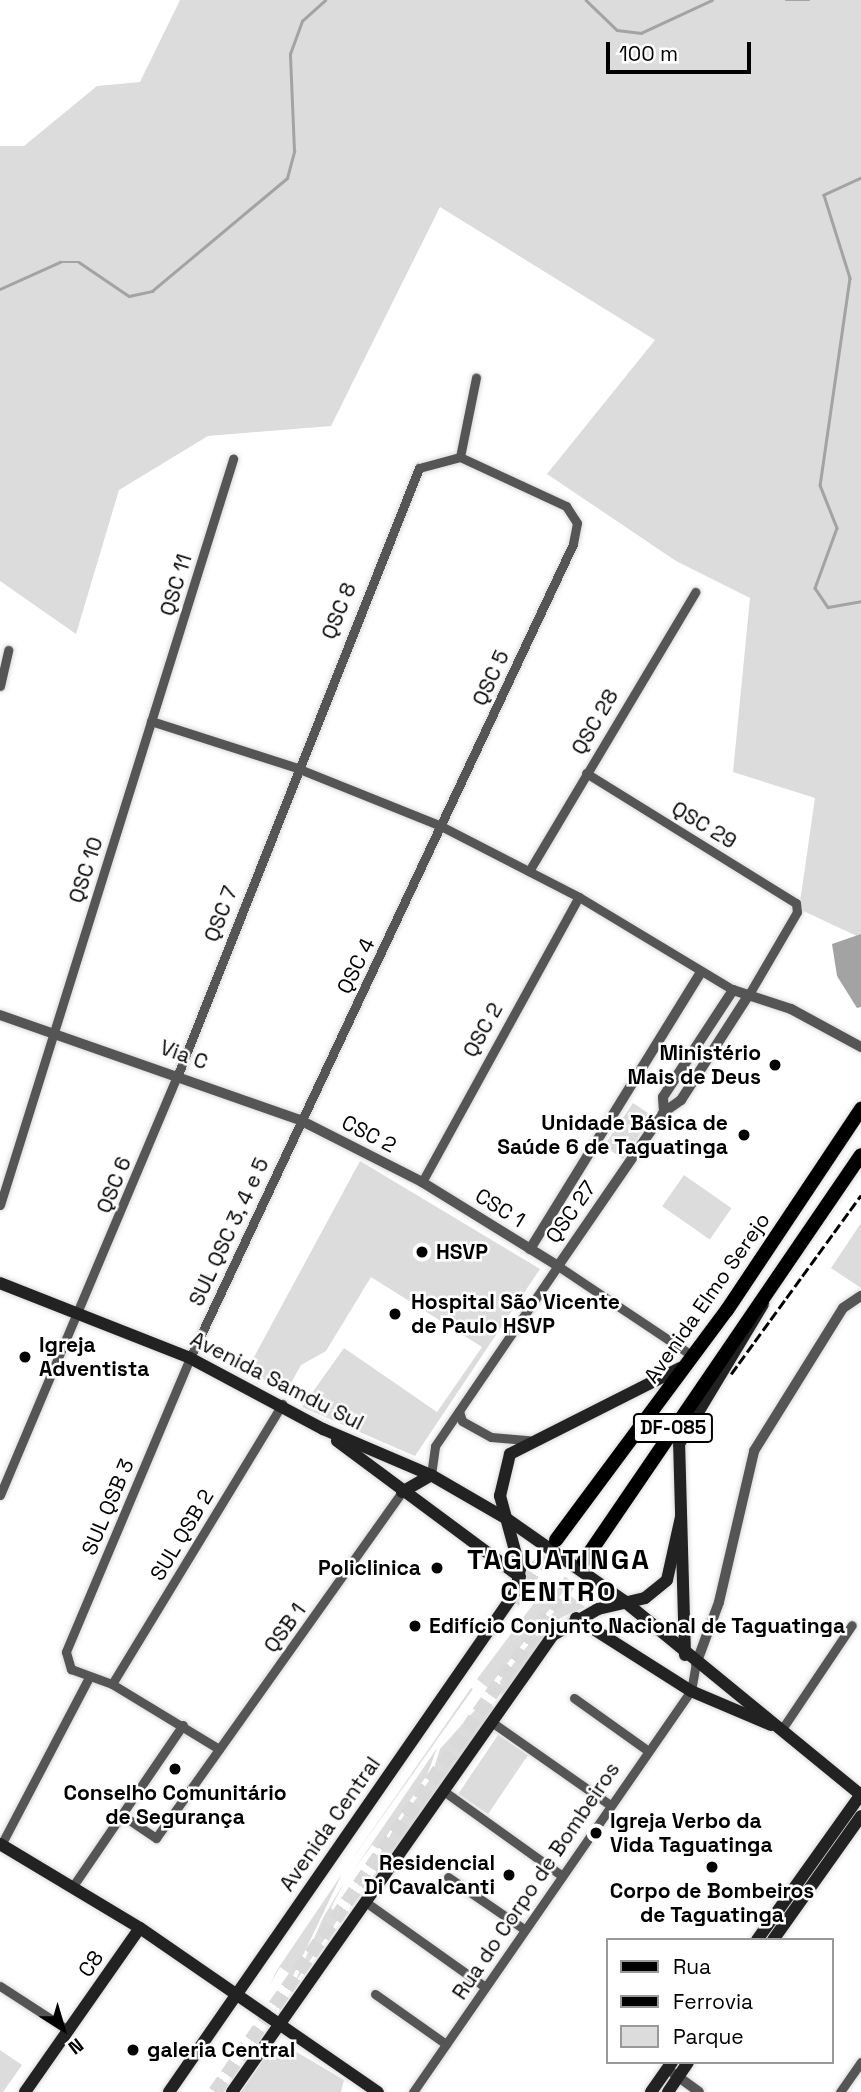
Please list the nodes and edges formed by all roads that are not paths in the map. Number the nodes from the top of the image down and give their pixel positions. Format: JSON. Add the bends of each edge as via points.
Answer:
{"nodes":[{"id":1,"x":476,"y":378,"type":"dead end"},
{"id":2,"x":460,"y":457,"type":"junction"},
{"id":3,"x":233,"y":459,"type":"dead end"},
{"id":4,"x":695,"y":592,"type":"dead end"},
{"id":5,"x":8,"y":650,"type":"dead end"},
{"id":6,"x":0,"y":686,"type":"edge"},
{"id":7,"x":151,"y":720,"type":"junction"},
{"id":8,"x":297,"y":768,"type":"junction"},
{"id":9,"x":586,"y":774,"type":"junction"},
{"id":10,"x":441,"y":826,"type":"junction"},
{"id":11,"x":529,"y":871,"type":"junction"},
{"id":12,"x":579,"y":897,"type":"junction"},
{"id":13,"x":700,"y":974,"type":"junction"},
{"id":14,"x":733,"y":990,"type":"junction"},
{"id":15,"x":748,"y":996,"type":"junction"},
{"id":16,"x":0,"y":1014,"type":"edge"},
{"id":17,"x":53,"y":1029,"type":"junction"},
{"id":18,"x":861,"y":1047,"type":"edge"},
{"id":19,"x":179,"y":1072,"type":"junction"},
{"id":20,"x":861,"y":1109,"type":"edge"},
{"id":21,"x":664,"y":1112,"type":"junction"},
{"id":22,"x":300,"y":1120,"type":"junction"},
{"id":23,"x":861,"y":1155,"type":"edge"},
{"id":24,"x":422,"y":1182,"type":"junction"},
{"id":25,"x":0,"y":1205,"type":"edge"},
{"id":26,"x":530,"y":1249,"type":"junction"},
{"id":27,"x":558,"y":1266,"type":"junction"},
{"id":28,"x":0,"y":1283,"type":"edge"},
{"id":29,"x":861,"y":1296,"type":"edge"},
{"id":30,"x":765,"y":1297,"type":"junction"},
{"id":31,"x":81,"y":1311,"type":"junction"},
{"id":32,"x":693,"y":1356,"type":"junction"},
{"id":33,"x":190,"y":1358,"type":"junction"},
{"id":34,"x":282,"y":1404,"type":"junction"},
{"id":35,"x":459,"y":1411,"type":"junction"},
{"id":36,"x":323,"y":1429,"type":"junction"},
{"id":37,"x":529,"y":1440,"type":"junction"},
{"id":38,"x":431,"y":1475,"type":"junction"},
{"id":39,"x":402,"y":1492,"type":"junction"},
{"id":40,"x":0,"y":1495,"type":"edge"},
{"id":41,"x":681,"y":1517,"type":"junction"},
{"id":42,"x":507,"y":1519,"type":"junction"},
{"id":43,"x":556,"y":1540,"type":"tunnel mouth"},
{"id":44,"x":584,"y":1561,"type":"tunnel mouth"},
{"id":45,"x":520,"y":1577,"type":"junction"},
{"id":46,"x":624,"y":1601,"type":"junction"},
{"id":47,"x":576,"y":1618,"type":"junction"},
{"id":48,"x":852,"y":1625,"type":"dead end"},
{"id":49,"x":685,"y":1655,"type":"junction"},
{"id":50,"x":696,"y":1664,"type":"junction"},
{"id":51,"x":88,"y":1679,"type":"junction"},
{"id":52,"x":112,"y":1684,"type":"junction"},
{"id":53,"x":691,"y":1691,"type":"junction"},
{"id":54,"x":574,"y":1698,"type":"dead end"},
{"id":55,"x":494,"y":1723,"type":"junction"},
{"id":56,"x":183,"y":1725,"type":"junction"},
{"id":57,"x":782,"y":1729,"type":"junction"},
{"id":58,"x":219,"y":1749,"type":"junction"},
{"id":59,"x":647,"y":1750,"type":"junction"},
{"id":60,"x":445,"y":1792,"type":"junction"},
{"id":61,"x":861,"y":1795,"type":"edge"},
{"id":62,"x":610,"y":1805,"type":"junction"},
{"id":63,"x":122,"y":1815,"type":"junction"},
{"id":64,"x":861,"y":1816,"type":"edge"},
{"id":65,"x":0,"y":1845,"type":"edge"},
{"id":66,"x":561,"y":1875,"type":"junction"},
{"id":67,"x":448,"y":1877,"type":"dead end"},
{"id":68,"x":73,"y":1886,"type":"junction"},
{"id":69,"x":367,"y":1903,"type":"junction"},
{"id":70,"x":776,"y":1923,"type":"junction"},
{"id":71,"x":140,"y":1928,"type":"junction"},
{"id":72,"x":524,"y":1929,"type":"junction"},
{"id":73,"x":759,"y":1938,"type":"edge"},
{"id":74,"x":773,"y":1938,"type":"edge"},
{"id":75,"x":0,"y":1986,"type":"edge"},
{"id":76,"x":485,"y":1987,"type":"junction"},
{"id":77,"x":375,"y":1994,"type":"dead end"},
{"id":78,"x":238,"y":1995,"type":"junction"},
{"id":79,"x":277,"y":2022,"type":"junction"},
{"id":80,"x":68,"y":2030,"type":"junction"},
{"id":81,"x":446,"y":2044,"type":"junction"},
{"id":82,"x":861,"y":2062,"type":"edge"},
{"id":83,"x":672,"y":2070,"type":"edge"},
{"id":84,"x":25,"y":2092,"type":"edge"},
{"id":85,"x":169,"y":2092,"type":"edge"},
{"id":86,"x":232,"y":2092,"type":"edge"},
{"id":87,"x":378,"y":2092,"type":"edge"},
{"id":88,"x":413,"y":2092,"type":"edge"},
{"id":89,"x":651,"y":2092,"type":"edge"},
{"id":90,"x":668,"y":2092,"type":"edge"},
{"id":91,"x":699,"y":2092,"type":"edge"},
{"id":92,"x":840,"y":2092,"type":"edge"}],
"edges":[{"from":1,"to":2,"type":"street"},
{"from":2,"to":8,"type":"street","name":"QSC 8","via":[[419,468]]},
{"from":2,"to":10,"type":"street","name":"QSC 5","via":[[566,506],[577,523],[573,544]]},
{"from":3,"to":7,"type":"street","name":"QSC 11"},
{"from":4,"to":9,"type":"street","name":"QSC 28"},
{"from":5,"to":6,"type":"street"},
{"from":7,"to":8,"type":"street"},
{"from":7,"to":17,"type":"street","name":"QSC 10"},
{"from":8,"to":10,"type":"street"},
{"from":8,"to":19,"type":"street","name":"QSC 7"},
{"from":9,"to":11,"type":"street","name":"QSC 28"},
{"from":9,"to":15,"type":"street","name":"QSC 29","via":[[792,899],[797,912]]},
{"from":10,"to":11,"type":"street"},
{"from":10,"to":22,"type":"street","name":"QSC 4"},
{"from":11,"to":12,"type":"street"},
{"from":12,"to":13,"type":"street"},
{"from":12,"to":24,"type":"street","name":"QSC 2"},
{"from":13,"to":14,"type":"street"},
{"from":13,"to":26,"type":"street"},
{"from":14,"to":15,"type":"street"},
{"from":14,"to":21,"type":"street","name":"QSC 27","via":[[663,1097]]},
{"from":15,"to":18,"type":"street","via":[[791,1009]]},
{"from":15,"to":21,"type":"street","name":"QSC 27","via":[[681,1100]]},
{"from":16,"to":17,"type":"street","name":"Via C"},
{"from":17,"to":19,"type":"street","name":"Via C"},
{"from":17,"to":25,"type":"street","name":"QSC 10"},
{"from":19,"to":22,"type":"street","name":"Via C"},
{"from":19,"to":31,"type":"street","name":"QSC 6"},
{"from":20,"to":32,"type":"main road","name":"Avenida Elmo Serejo","number":"DF-085"},
{"from":21,"to":27,"type":"street","name":"QSC 27"},
{"from":22,"to":24,"type":"street","name":"CSC 2"},
{"from":22,"to":33,"type":"street","name":"SUL QSC 3, 4 e 5"},
{"from":23,"to":30,"type":"main road","number":"DF-085"},
{"from":24,"to":26,"type":"street","name":"CSC 1"},
{"from":26,"to":27,"type":"street","name":"CSC 1"},
{"from":27,"to":32,"type":"street"},
{"from":27,"to":35,"type":"street"},
{"from":28,"to":31,"type":"main road","name":"Avenida Samdu Sul"},
{"from":29,"to":50,"type":"street","via":[[843,1308],[754,1451],[719,1602]]},
{"from":30,"to":41,"type":"main road","via":[[758,1320],[684,1432],[677,1461]]},
{"from":30,"to":44,"type":"main road","number":"DF-085"},
{"from":31,"to":33,"type":"main road","name":"Avenida Samdu Sul"},
{"from":31,"to":40,"type":"street","name":"QSC 6"},
{"from":32,"to":37,"type":"main road","via":[[663,1381]]},
{"from":32,"to":43,"type":"main road","name":"Avenida Elmo Serejo","number":"DF-085"},
{"from":33,"to":34,"type":"main road","name":"Avenida Samdu Sul"},
{"from":33,"to":51,"type":"street","name":"SUL QSB 3","via":[[70,1642],[65,1659],[71,1670]]},
{"from":34,"to":36,"type":"main road","name":"Avenida Samdu Sul"},
{"from":34,"to":52,"type":"street","name":"SUL QSB 2"},
{"from":35,"to":37,"type":"street","via":[[462,1421],[491,1437]]},
{"from":35,"to":38,"type":"street","via":[[435,1446]]},
{"from":36,"to":38,"type":"main road","name":"Avenida Samdu Sul"},
{"from":36,"to":39,"type":"main road"},
{"from":37,"to":42,"type":"main road","via":[[510,1454],[502,1471],[500,1496]]},
{"from":38,"to":39,"type":"main road"},
{"from":38,"to":42,"type":"main road","name":"Avenida Samdu Sul"},
{"from":39,"to":45,"type":"main road"},
{"from":39,"to":58,"type":"street","name":"QSB 1"},
{"from":41,"to":46,"type":"main road","via":[[667,1580],[645,1598]]},
{"from":41,"to":49,"type":"main road"},
{"from":42,"to":45,"type":"main road"},
{"from":42,"to":46,"type":"main road","name":"Avenida Samdu Sul"},
{"from":45,"to":78,"type":"main road","name":"Avenida Central"},
{"from":46,"to":47,"type":"main road"},
{"from":46,"to":49,"type":"main road","name":"Avenida Samdu Sul"},
{"from":47,"to":53,"type":"main road"},
{"from":47,"to":55,"type":"main road","via":[[553,1635]]},
{"from":48,"to":57,"type":"street"},
{"from":49,"to":50,"type":"main road","name":"Avenida Samdu Sul"},
{"from":50,"to":53,"type":"street"},
{"from":50,"to":57,"type":"main road","name":"Avenida Samdu Sul"},
{"from":51,"to":52,"type":"street"},
{"from":51,"to":65,"type":"street"},
{"from":52,"to":56,"type":"street"},
{"from":53,"to":57,"type":"main road"},
{"from":53,"to":59,"type":"street","name":"Rua do Corpo de Bombeiros"},
{"from":54,"to":59,"type":"street"},
{"from":55,"to":60,"type":"main road"},
{"from":55,"to":62,"type":"street"},
{"from":56,"to":58,"type":"street"},
{"from":56,"to":63,"type":"street"},
{"from":57,"to":61,"type":"main road"},
{"from":58,"to":63,"type":"street","name":"QSB 1","via":[[156,1838]]},
{"from":59,"to":62,"type":"street","name":"Rua do Corpo de Bombeiros"},
{"from":60,"to":66,"type":"street"},
{"from":60,"to":69,"type":"main road"},
{"from":61,"to":70,"type":"main road"},
{"from":62,"to":66,"type":"street","name":"Rua do Corpo de Bombeiros"},
{"from":63,"to":68,"type":"street"},
{"from":64,"to":70,"type":"main road"},
{"from":65,"to":68,"type":"main road"},
{"from":66,"to":72,"type":"street","name":"Rua do Corpo de Bombeiros"},
{"from":67,"to":72,"type":"street"},
{"from":68,"to":71,"type":"main road"},
{"from":69,"to":76,"type":"street"},
{"from":69,"to":79,"type":"main road"},
{"from":70,"to":73,"type":"main road"},
{"from":70,"to":74,"type":"main road"},
{"from":71,"to":78,"type":"main road"},
{"from":71,"to":80,"type":"main road","name":"C8"},
{"from":72,"to":76,"type":"street","name":"Rua do Corpo de Bombeiros"},
{"from":75,"to":80,"type":"street"},
{"from":76,"to":81,"type":"street","name":"Rua do Corpo de Bombeiros"},
{"from":77,"to":81,"type":"street"},
{"from":78,"to":79,"type":"main road"},
{"from":78,"to":85,"type":"main road","name":"Avenida Central"},
{"from":79,"to":86,"type":"main road"},
{"from":79,"to":87,"type":"main road"},
{"from":80,"to":84,"type":"main road","name":"C8"},
{"from":81,"to":88,"type":"street","name":"Rua do Corpo de Bombeiros"},
{"from":82,"to":92,"type":"street"},
{"from":83,"to":89,"type":"main road"},
{"from":83,"to":90,"type":"main road"},
{"from":83,"to":91,"type":"street"}]}
